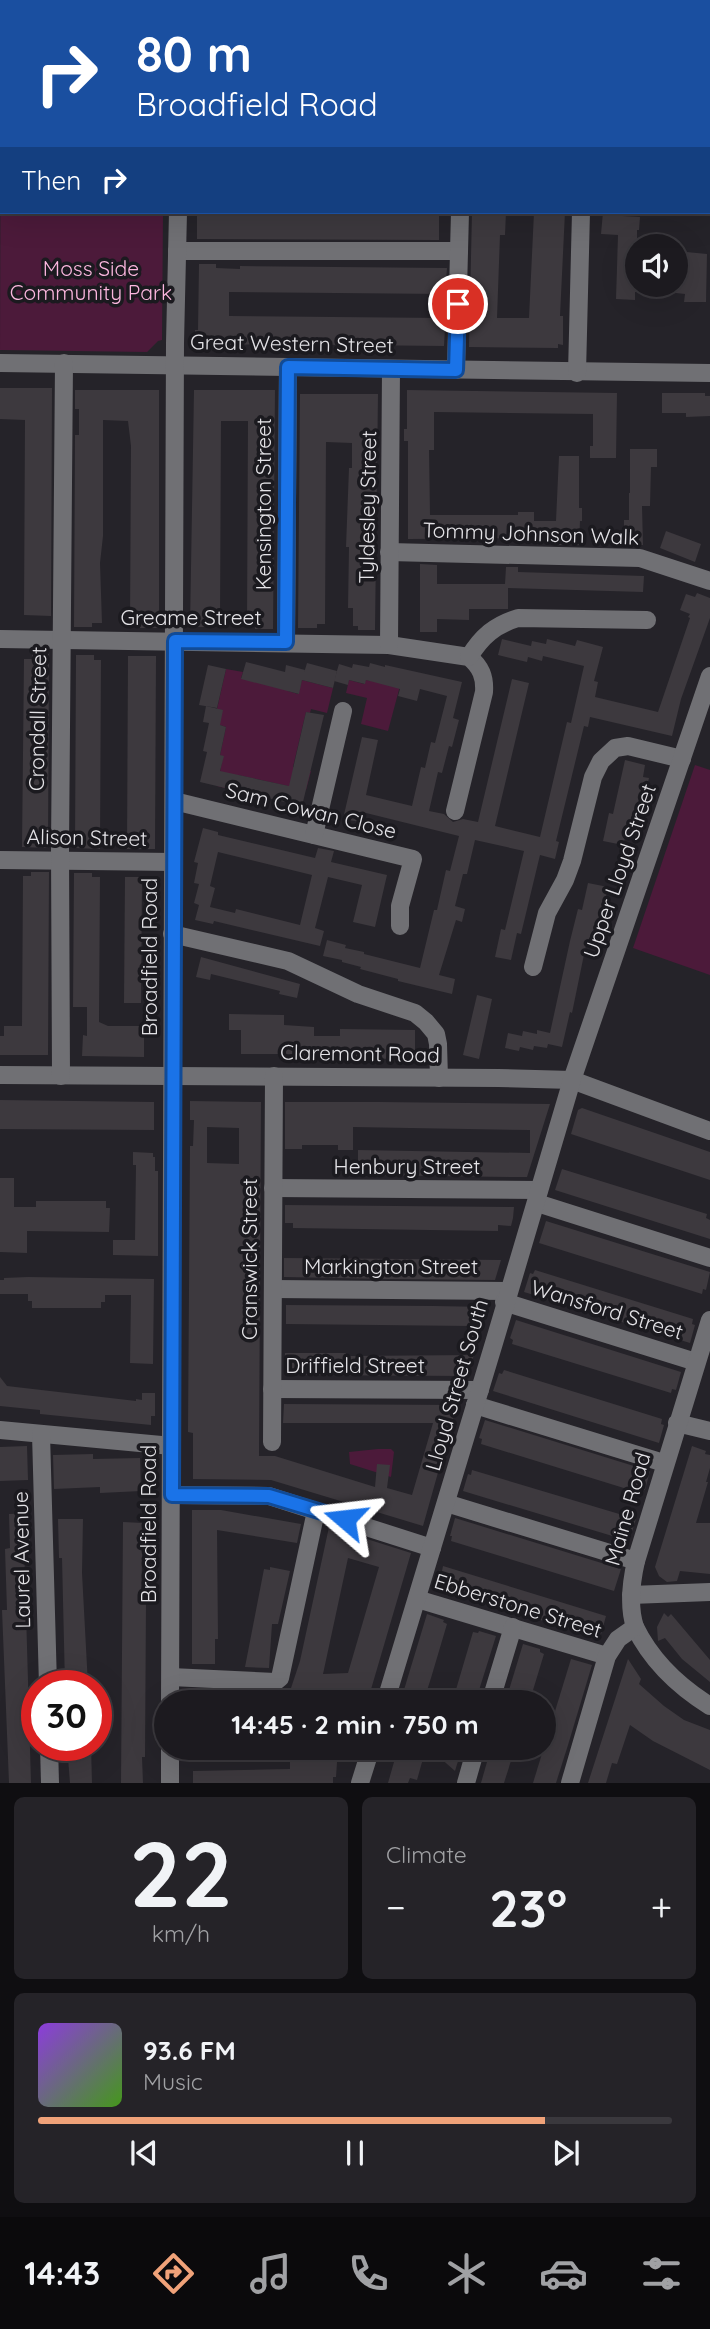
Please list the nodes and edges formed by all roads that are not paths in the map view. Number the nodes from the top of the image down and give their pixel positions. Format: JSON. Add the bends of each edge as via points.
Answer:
{"nodes":[{"id":1,"x":178,"y":214,"type":"edge"},
{"id":2,"x":460,"y":214,"type":"edge"},
{"id":3,"x":581,"y":214,"type":"edge"},
{"id":4,"x":177,"y":251,"type":"junction"},
{"id":5,"x":459,"y":251,"type":"junction"},
{"id":6,"x":0,"y":363,"type":"edge"},
{"id":7,"x":64,"y":363,"type":"junction"},
{"id":8,"x":177,"y":365,"type":"junction"},
{"id":9,"x":288,"y":367,"type":"junction"},
{"id":10,"x":391,"y":369,"type":"junction"},
{"id":11,"x":456,"y":370,"type":"junction"},
{"id":12,"x":577,"y":373,"type":"junction"},
{"id":13,"x":710,"y":373,"type":"edge"},
{"id":14,"x":389,"y":552,"type":"junction"},
{"id":15,"x":710,"y":581,"type":"edge"},
{"id":16,"x":647,"y":620,"type":"dead end"},
{"id":17,"x":0,"y":639,"type":"edge"},
{"id":18,"x":62,"y":639,"type":"junction"},
{"id":19,"x":175,"y":641,"type":"junction"},
{"id":20,"x":286,"y":642,"type":"junction"},
{"id":21,"x":389,"y":645,"type":"junction"},
{"id":22,"x":469,"y":657,"type":"junction"},
{"id":23,"x":710,"y":676,"type":"edge"},
{"id":24,"x":343,"y":710,"type":"dead end"},
{"id":25,"x":682,"y":759,"type":"junction"},
{"id":26,"x":174,"y":801,"type":"junction"},
{"id":27,"x":455,"y":811,"type":"dead end"},
{"id":28,"x":314,"y":835,"type":"junction"},
{"id":29,"x":0,"y":860,"type":"edge"},
{"id":30,"x":60,"y":860,"type":"junction"},
{"id":31,"x":174,"y":862,"type":"junction"},
{"id":32,"x":400,"y":926,"type":"dead end"},
{"id":33,"x":172,"y":934,"type":"junction"},
{"id":34,"x":533,"y":967,"type":"dead end"},
{"id":35,"x":0,"y":1075,"type":"edge"},
{"id":36,"x":61,"y":1076,"type":"junction"},
{"id":37,"x":274,"y":1076,"type":"junction"},
{"id":38,"x":172,"y":1077,"type":"junction"},
{"id":39,"x":439,"y":1078,"type":"junction"},
{"id":40,"x":572,"y":1080,"type":"junction"},
{"id":41,"x":710,"y":1131,"type":"edge"},
{"id":42,"x":273,"y":1188,"type":"junction"},
{"id":43,"x":538,"y":1197,"type":"junction"},
{"id":44,"x":710,"y":1258,"type":"edge"},
{"id":45,"x":273,"y":1289,"type":"junction"},
{"id":46,"x":506,"y":1296,"type":"junction"},
{"id":47,"x":710,"y":1320,"type":"edge"},
{"id":48,"x":696,"y":1362,"type":"junction"},
{"id":49,"x":272,"y":1389,"type":"junction"},
{"id":50,"x":477,"y":1397,"type":"junction"},
{"id":51,"x":677,"y":1423,"type":"junction"},
{"id":52,"x":0,"y":1430,"type":"edge"},
{"id":53,"x":710,"y":1431,"type":"edge"},
{"id":54,"x":41,"y":1434,"type":"junction"},
{"id":55,"x":272,"y":1443,"type":"dead end"},
{"id":56,"x":172,"y":1446,"type":"junction"},
{"id":57,"x":664,"y":1463,"type":"junction"},
{"id":58,"x":172,"y":1495,"type":"junction"},
{"id":59,"x":446,"y":1503,"type":"junction"},
{"id":60,"x":316,"y":1511,"type":"junction"},
{"id":61,"x":432,"y":1548,"type":"junction"},
{"id":62,"x":636,"y":1561,"type":"junction"},
{"id":63,"x":710,"y":1592,"type":"edge"},
{"id":64,"x":631,"y":1595,"type":"junction"},
{"id":65,"x":417,"y":1599,"type":"junction"},
{"id":66,"x":635,"y":1627,"type":"junction"},
{"id":67,"x":513,"y":1628,"type":"junction"},
{"id":68,"x":607,"y":1656,"type":"junction"},
{"id":69,"x":48,"y":1670,"type":"edge"},
{"id":70,"x":170,"y":1678,"type":"junction"},
{"id":71,"x":170,"y":1690,"type":"edge"},
{"id":72,"x":389,"y":1690,"type":"edge"},
{"id":73,"x":494,"y":1690,"type":"edge"},
{"id":74,"x":710,"y":1706,"type":"edge"},
{"id":75,"x":170,"y":1760,"type":"edge"},
{"id":76,"x":367,"y":1760,"type":"edge"},
{"id":77,"x":473,"y":1760,"type":"edge"},
{"id":78,"x":49,"y":1761,"type":"edge"},
{"id":79,"x":50,"y":1783,"type":"edge"},
{"id":80,"x":170,"y":1783,"type":"edge"},
{"id":81,"x":360,"y":1783,"type":"edge"},
{"id":82,"x":466,"y":1783,"type":"edge"},
{"id":83,"x":570,"y":1783,"type":"edge"}],
"edges":[{"from":1,"to":4,"type":"street","name":"Broadfield Road"},
{"from":2,"to":5,"type":"street"},
{"from":3,"to":12,"type":"street"},
{"from":4,"to":5,"type":"street"},
{"from":4,"to":8,"type":"street","name":"Broadfield Road"},
{"from":5,"to":11,"type":"street"},
{"from":6,"to":7,"type":"street","name":"Great Western Street"},
{"from":7,"to":8,"type":"street","name":"Great Western Street"},
{"from":7,"to":18,"type":"street","name":"Crondall Street"},
{"from":8,"to":9,"type":"street","name":"Great Western Street"},
{"from":8,"to":19,"type":"street","name":"Broadfield Road"},
{"from":9,"to":10,"type":"street","name":"Great Western Street"},
{"from":9,"to":20,"type":"street","name":"Kensington Street"},
{"from":10,"to":11,"type":"street","name":"Great Western Street"},
{"from":10,"to":14,"type":"street","name":"Tyldesley Street"},
{"from":11,"to":12,"type":"street","name":"Great Western Street"},
{"from":12,"to":13,"type":"street","name":"Great Western Street"},
{"from":14,"to":15,"type":"street","name":"Tommy Johnson Walk","via":[[640,558]]},
{"from":14,"to":21,"type":"street","name":"Tyldesley Street"},
{"from":16,"to":22,"type":"street","via":[[519,618],[490,631]]},
{"from":17,"to":18,"type":"street","name":"Greame Street"},
{"from":18,"to":19,"type":"street","name":"Greame Street"},
{"from":18,"to":30,"type":"street","name":"Crondall Street"},
{"from":19,"to":20,"type":"street","name":"Greame Street"},
{"from":19,"to":26,"type":"street","name":"Broadfield Road"},
{"from":20,"to":21,"type":"street","name":"Greame Street"},
{"from":21,"to":22,"type":"street","name":"Greame Street"},
{"from":22,"to":27,"type":"street","via":[[479,666],[484,692]]},
{"from":23,"to":25,"type":"street","name":"Upper Lloyd Street"},
{"from":24,"to":28,"type":"street"},
{"from":25,"to":34,"type":"street","via":[[628,746],[615,748],[601,761],[572,861],[547,914]]},
{"from":25,"to":40,"type":"street","name":"Upper Lloyd Street"},
{"from":26,"to":28,"type":"street","name":"Sam Cowan Close"},
{"from":26,"to":31,"type":"street","name":"Broadfield Road"},
{"from":28,"to":32,"type":"street","name":"Sam Cowan Close","via":[[413,859],[400,906]]},
{"from":29,"to":30,"type":"street","name":"Alison Street"},
{"from":30,"to":31,"type":"street","name":"Alison Street"},
{"from":30,"to":36,"type":"street","name":"Crondall Street"},
{"from":31,"to":33,"type":"street","name":"Broadfield Road"},
{"from":33,"to":38,"type":"street","name":"Broadfield Road"},
{"from":33,"to":39,"type":"street","via":[[288,961],[358,994],[415,1013],[436,1034]]},
{"from":35,"to":36,"type":"street","name":"Claremont Road"},
{"from":36,"to":38,"type":"street","name":"Claremont Road"},
{"from":37,"to":38,"type":"street","name":"Claremont Road"},
{"from":37,"to":39,"type":"street","name":"Claremont Road"},
{"from":37,"to":42,"type":"street","name":"Cranswick Street"},
{"from":38,"to":56,"type":"street","name":"Broadfield Road"},
{"from":39,"to":40,"type":"street","name":"Claremont Road"},
{"from":40,"to":41,"type":"street","name":"Claremont Road"},
{"from":40,"to":43,"type":"street","name":"Lloyd Street South"},
{"from":42,"to":43,"type":"street","name":"Henbury Street"},
{"from":42,"to":45,"type":"street","name":"Cranswick Street"},
{"from":43,"to":44,"type":"street","name":"Henbury Street"},
{"from":43,"to":46,"type":"street","name":"Lloyd Street South"},
{"from":45,"to":46,"type":"street","name":"Markington Street"},
{"from":45,"to":49,"type":"street","name":"Cranswick Street"},
{"from":46,"to":48,"type":"street","name":"Wansford Street"},
{"from":46,"to":50,"type":"street","name":"Lloyd Street South"},
{"from":47,"to":48,"type":"street","name":"Maine Road"},
{"from":48,"to":51,"type":"street","name":"Maine Road"},
{"from":49,"to":50,"type":"street","name":"Driffield Street"},
{"from":49,"to":55,"type":"street","name":"Cranswick Street"},
{"from":50,"to":57,"type":"street","name":"Driffield Street"},
{"from":50,"to":59,"type":"street","name":"Lloyd Street South"},
{"from":51,"to":53,"type":"street"},
{"from":51,"to":57,"type":"street","name":"Maine Road"},
{"from":52,"to":54,"type":"street"},
{"from":54,"to":56,"type":"street"},
{"from":54,"to":69,"type":"street","name":"Laurel Avenue"},
{"from":56,"to":58,"type":"street","name":"Broadfield Road"},
{"from":57,"to":62,"type":"street","name":"Maine Road"},
{"from":58,"to":60,"type":"street","via":[[269,1496]]},
{"from":58,"to":70,"type":"street","name":"Broadfield Road"},
{"from":59,"to":61,"type":"street","name":"Lloyd Street South"},
{"from":59,"to":62,"type":"street"},
{"from":60,"to":61,"type":"street"},
{"from":60,"to":70,"type":"street","via":[[280,1678],[275,1682]]},
{"from":61,"to":65,"type":"street","name":"Lloyd Street South"},
{"from":62,"to":64,"type":"street","name":"Maine Road"},
{"from":63,"to":64,"type":"street"},
{"from":64,"to":66,"type":"street","name":"Maine Road"},
{"from":65,"to":67,"type":"street","name":"Ebberstone Street"},
{"from":65,"to":72,"type":"street","name":"Lloyd Street South"},
{"from":66,"to":68,"type":"street","via":[[618,1639]]},
{"from":66,"to":74,"type":"street","via":[[653,1658],[686,1691]]},
{"from":67,"to":68,"type":"street","name":"Ebberstone Street"},
{"from":67,"to":73,"type":"street"},
{"from":68,"to":83,"type":"street"},
{"from":70,"to":71,"type":"street","name":"Broadfield Road"},
{"from":75,"to":80,"type":"street"},
{"from":76,"to":81,"type":"street"},
{"from":77,"to":82,"type":"street"},
{"from":78,"to":79,"type":"street"}]}
